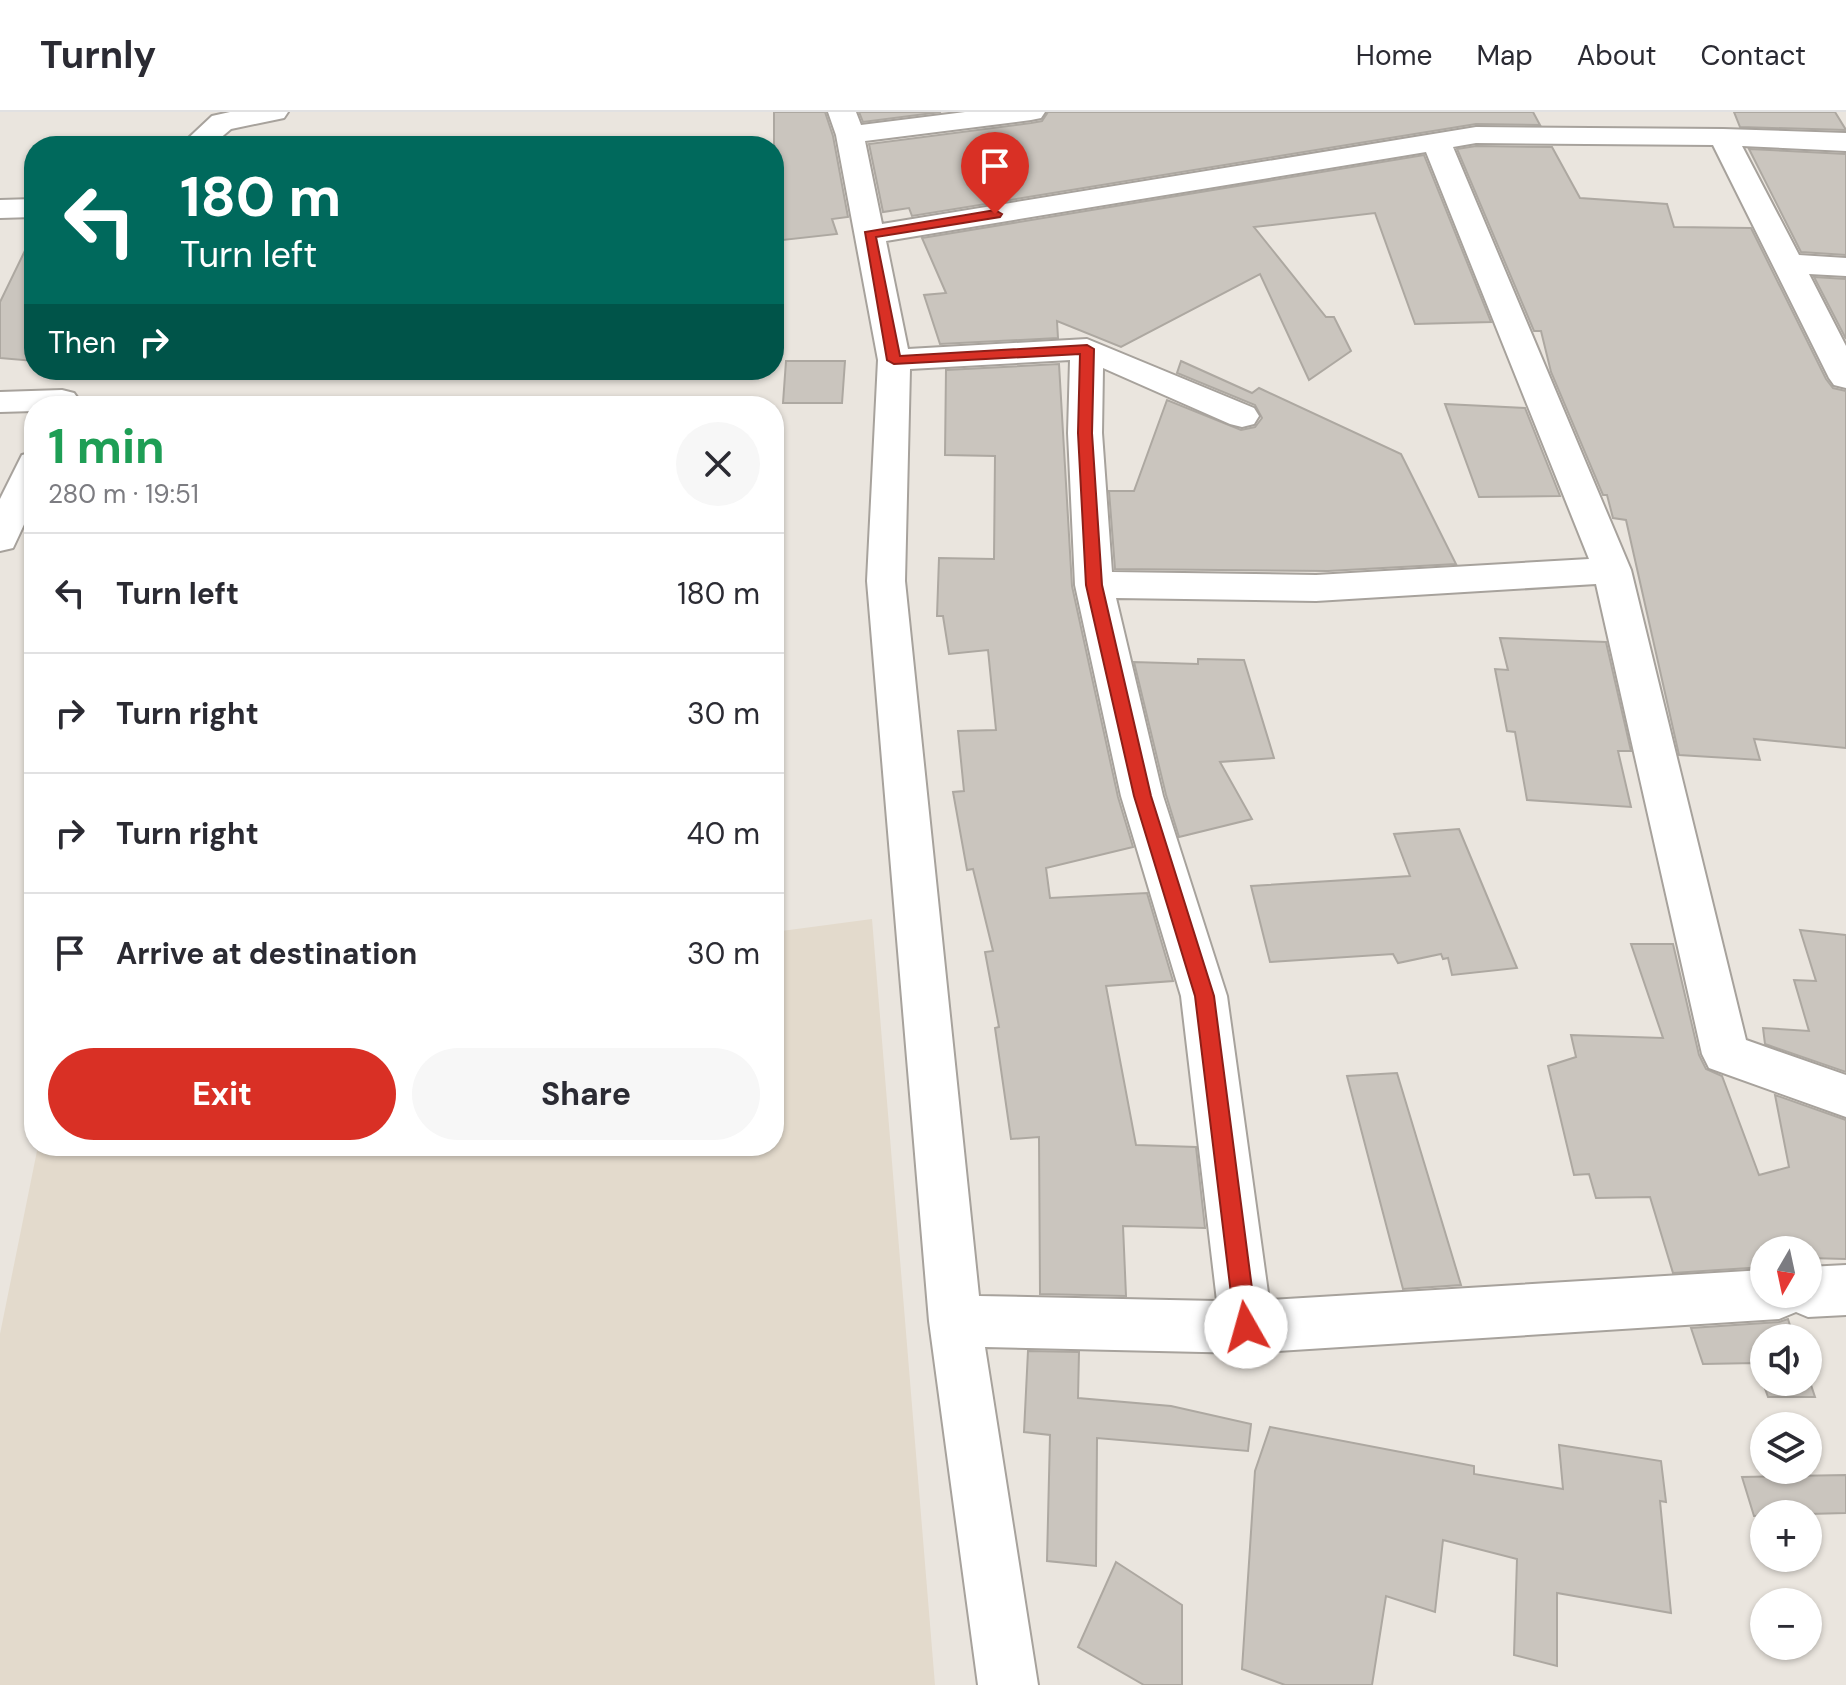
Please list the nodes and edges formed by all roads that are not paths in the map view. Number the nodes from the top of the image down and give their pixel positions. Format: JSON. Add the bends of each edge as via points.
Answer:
{"nodes":[{"id":1,"x":274,"y":112,"type":"edge"},
{"id":2,"x":1031,"y":112,"type":"edge"},
{"id":3,"x":212,"y":117,"type":"edge"},
{"id":4,"x":1489,"y":123,"type":"edge"},
{"id":5,"x":846,"y":124,"type":"edge"},
{"id":6,"x":200,"y":136,"type":"edge"},
{"id":7,"x":1723,"y":137,"type":"junction"},
{"id":8,"x":1436,"y":141,"type":"junction"},
{"id":9,"x":1846,"y":142,"type":"edge"},
{"id":10,"x":24,"y":208,"type":"edge"},
{"id":11,"x":0,"y":209,"type":"edge"},
{"id":12,"x":869,"y":235,"type":"junction"},
{"id":13,"x":1788,"y":264,"type":"junction"},
{"id":14,"x":1846,"y":267,"type":"edge"},
{"id":15,"x":1087,"y":349,"type":"junction"},
{"id":16,"x":894,"y":360,"type":"junction"},
{"id":17,"x":1846,"y":378,"type":"edge"},
{"id":18,"x":66,"y":392,"type":"edge"},
{"id":19,"x":40,"y":396,"type":"edge"},
{"id":20,"x":24,"y":398,"type":"edge"},
{"id":21,"x":0,"y":402,"type":"edge"},
{"id":22,"x":1242,"y":416,"type":"dead end"},
{"id":23,"x":24,"y":485,"type":"edge"},
{"id":24,"x":0,"y":539,"type":"edge"},
{"id":25,"x":1612,"y":570,"type":"junction"},
{"id":26,"x":1094,"y":585,"type":"junction"},
{"id":27,"x":1846,"y":1096,"type":"edge"},
{"id":28,"x":1846,"y":1290,"type":"edge"},
{"id":29,"x":1822,"y":1291,"type":"edge"},
{"id":30,"x":1750,"y":1296,"type":"edge"},
{"id":31,"x":955,"y":1321,"type":"junction"},
{"id":32,"x":1246,"y":1327,"type":"junction"},
{"id":33,"x":1008,"y":1685,"type":"edge"}],
"edges":[{"from":1,"to":3,"type":"street"},
{"from":2,"to":5,"type":"street"},
{"from":3,"to":6,"type":"street"},
{"from":4,"to":7,"type":"street"},
{"from":4,"to":8,"type":"street"},
{"from":5,"to":12,"type":"street"},
{"from":7,"to":9,"type":"street"},
{"from":7,"to":13,"type":"street"},
{"from":8,"to":12,"type":"street"},
{"from":8,"to":25,"type":"street"},
{"from":10,"to":11,"type":"street"},
{"from":12,"to":16,"type":"street"},
{"from":13,"to":14,"type":"street"},
{"from":13,"to":17,"type":"street"},
{"from":15,"to":16,"type":"street"},
{"from":15,"to":22,"type":"street"},
{"from":15,"to":26,"type":"street","via":[[1085,433]]},
{"from":16,"to":31,"type":"street","via":[[886,581]]},
{"from":18,"to":19,"type":"street"},
{"from":20,"to":21,"type":"street"},
{"from":23,"to":24,"type":"street"},
{"from":25,"to":26,"type":"street","via":[[1316,588]]},
{"from":25,"to":27,"type":"street","via":[[1726,1054]]},
{"from":26,"to":32,"type":"street","via":[[1142,796],[1204,996]]},
{"from":28,"to":29,"type":"street"},
{"from":30,"to":32,"type":"street"},
{"from":31,"to":32,"type":"street"},
{"from":31,"to":33,"type":"street"}]}
